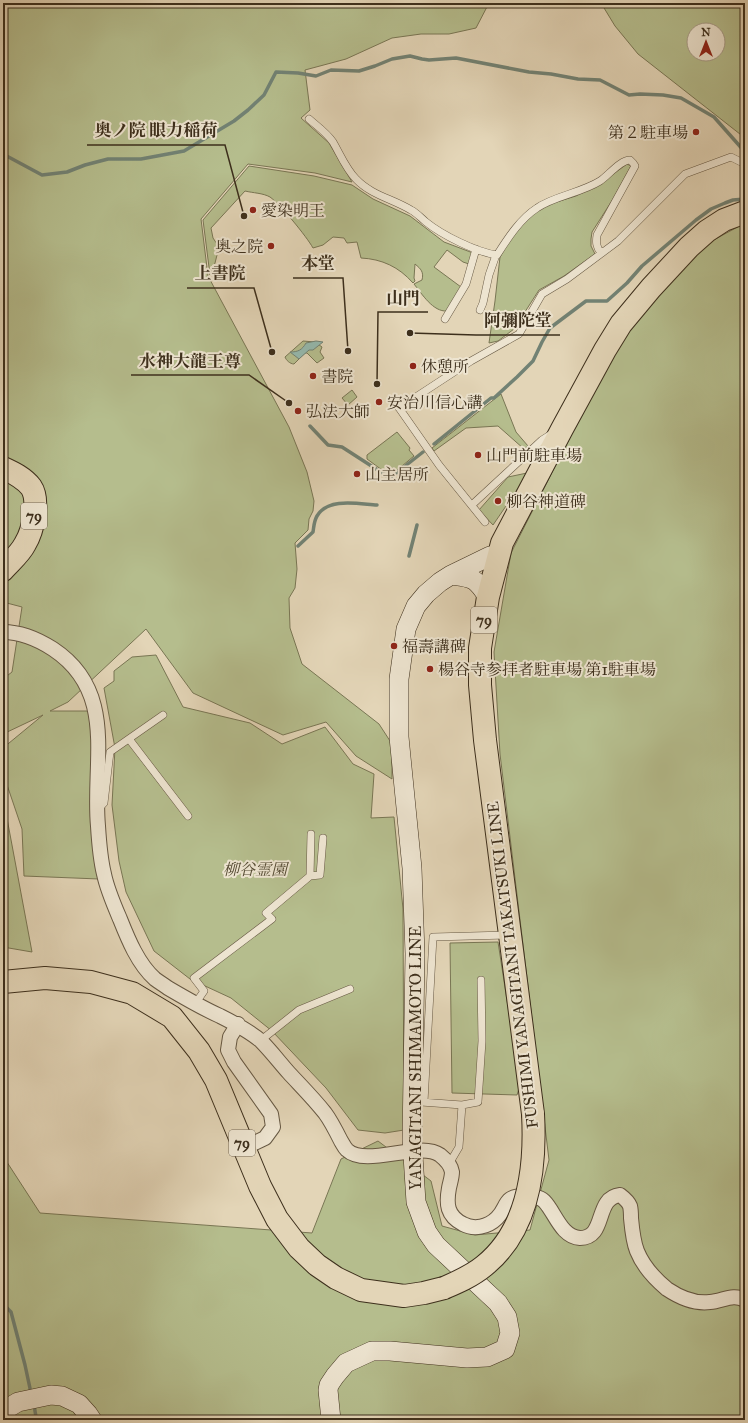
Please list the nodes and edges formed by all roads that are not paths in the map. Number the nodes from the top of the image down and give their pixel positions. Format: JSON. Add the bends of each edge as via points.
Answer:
{"nodes":[{"id":1,"x":309,"y":119,"type":"dead end"},
{"id":2,"x":745,"y":164,"type":"edge"},
{"id":3,"x":745,"y":212,"type":"edge"},
{"id":4,"x":476,"y":249,"type":"junction"},
{"id":5,"x":601,"y":253,"type":"junction"},
{"id":6,"x":496,"y":255,"type":"junction"},
{"id":7,"x":480,"y":310,"type":"dead end"},
{"id":8,"x":445,"y":319,"type":"dead end"},
{"id":9,"x":562,"y":429,"type":"junction"},
{"id":10,"x":3,"y":468,"type":"edge"},
{"id":11,"x":474,"y":503,"type":"dead end"},
{"id":12,"x":485,"y":522,"type":"dead end"},
{"id":13,"x":498,"y":556,"type":"junction"},
{"id":14,"x":3,"y":570,"type":"edge"},
{"id":15,"x":451,"y":575,"type":"junction"},
{"id":16,"x":488,"y":597,"type":"junction"},
{"id":17,"x":3,"y":632,"type":"edge"},
{"id":18,"x":163,"y":715,"type":"dead end"},
{"id":19,"x":129,"y":739,"type":"junction"},
{"id":20,"x":98,"y":810,"type":"junction"},
{"id":21,"x":188,"y":816,"type":"dead end"},
{"id":22,"x":311,"y":834,"type":"dead end"},
{"id":23,"x":323,"y":838,"type":"dead end"},
{"id":24,"x":310,"y":876,"type":"junction"},
{"id":25,"x":509,"y":935,"type":"junction"},
{"id":26,"x":481,"y":980,"type":"dead end"},
{"id":27,"x":3,"y":982,"type":"edge"},
{"id":28,"x":350,"y":989,"type":"dead end"},
{"id":29,"x":195,"y":1004,"type":"junction"},
{"id":30,"x":238,"y":1024,"type":"junction"},
{"id":31,"x":260,"y":1041,"type":"junction"},
{"id":32,"x":418,"y":1102,"type":"junction"},
{"id":33,"x":462,"y":1105,"type":"junction"},
{"id":34,"x":244,"y":1148,"type":"junction"},
{"id":35,"x":413,"y":1152,"type":"junction"},
{"id":36,"x":449,"y":1164,"type":"junction"},
{"id":37,"x":745,"y":1300,"type":"edge"},
{"id":38,"x":3,"y":1411,"type":"edge"},
{"id":39,"x":92,"y":1420,"type":"edge"},
{"id":40,"x":331,"y":1420,"type":"edge"}],
"edges":[{"from":1,"to":4,"type":"lane","via":[[332,141],[355,178],[376,194],[412,211],[440,231]]},
{"from":2,"to":5,"type":"lane","via":[[731,157],[685,174],[618,241]]},
{"from":3,"to":9,"type":"main road","name":"FUSHIMI YANAGITANI TAKATSUKI LINE","number":"79","via":[[724,220],[707,231],[651,288],[621,324]]},
{"from":4,"to":6,"type":"lane"},
{"from":4,"to":8,"type":"lane","via":[[466,284]]},
{"from":5,"to":6,"type":"lane","via":[[596,244],[597,234],[635,166],[630,160],[623,162],[600,181],[537,208],[523,220]]},
{"from":5,"to":12,"type":"lane","via":[[542,294],[519,334],[470,361],[398,407],[439,465]]},
{"from":6,"to":7,"type":"lane"},
{"from":9,"to":11,"type":"lane","via":[[542,440]]},
{"from":9,"to":13,"type":"main road","name":"FUSHIMI YANAGITANI TAKATSUKI LINE","number":"79","via":[[502,543]]},
{"from":10,"to":14,"type":"main road","number":"79","via":[[21,477],[32,488],[36,507],[26,544]]},
{"from":13,"to":15,"type":"main road","name":"YANAGITANI SHIMAMOTO LINE","via":[[490,556]]},
{"from":13,"to":16,"type":"main road","name":"FUSHIMI YANAGITANI TAKATSUKI LINE","number":"79"},
{"from":15,"to":16,"type":"main road","via":[[470,578],[479,583]]},
{"from":15,"to":32,"type":"main road","name":"YANAGITANI SHIMAMOTO LINE","via":[[426,594],[416,606],[406,629],[399,679],[399,737],[412,868]]},
{"from":16,"to":25,"type":"main road","name":"FUSHIMI YANAGITANI TAKATSUKI LINE","number":"79","via":[[480,648],[480,685]]},
{"from":17,"to":20,"type":"street","via":[[13,632],[45,644],[64,656],[91,692],[99,746]]},
{"from":18,"to":19,"type":"lane"},
{"from":19,"to":20,"type":"lane","via":[[110,752],[104,803]]},
{"from":19,"to":21,"type":"lane"},
{"from":20,"to":29,"type":"street","via":[[104,874],[135,954],[154,978]]},
{"from":22,"to":24,"type":"lane"},
{"from":23,"to":24,"type":"lane","via":[[320,875]]},
{"from":24,"to":29,"type":"lane","via":[[266,913],[272,919],[194,978],[204,991]]},
{"from":25,"to":32,"type":"lane","via":[[433,937]]},
{"from":25,"to":34,"type":"main road","name":"FUSHIMI YANAGITANI TAKATSUKI LINE","number":"79","bridge":true,"via":[[533,1114],[532,1160],[529,1189],[522,1212],[512,1234],[484,1266],[444,1288],[404,1296],[361,1290],[336,1278],[317,1266],[299,1248],[277,1219]]},
{"from":26,"to":33,"type":"lane","via":[[482,1041],[478,1102]]},
{"from":27,"to":34,"type":"main road","name":"FUSHIMI YANAGITANI TAKATSUKI LINE","number":"79","via":[[45,978],[91,982],[132,993],[172,1017],[199,1051],[216,1080]]},
{"from":28,"to":31,"type":"lane","via":[[299,1010]]},
{"from":29,"to":30,"type":"street"},
{"from":30,"to":31,"type":"street"},
{"from":30,"to":34,"type":"street","via":[[230,1037],[228,1050],[272,1114],[273,1127],[265,1138]]},
{"from":31,"to":35,"type":"street","via":[[326,1114],[347,1150],[359,1156]]},
{"from":32,"to":33,"type":"lane"},
{"from":32,"to":35,"type":"main road","name":"YANAGITANI SHIMAMOTO LINE"},
{"from":33,"to":36,"type":"lane","via":[[459,1147]]},
{"from":35,"to":36,"type":"street","via":[[428,1149],[439,1154]]},
{"from":35,"to":40,"type":"main road","name":"YANAGITANI SHIMAMOTO LINE","via":[[416,1202],[427,1232],[436,1245],[498,1303],[507,1318],[510,1333],[505,1349],[487,1357],[467,1358],[372,1351],[346,1364],[329,1385]]},
{"from":36,"to":37,"type":"street","via":[[452,1173],[448,1202],[450,1213],[466,1226],[488,1224],[498,1217],[505,1203],[513,1198],[533,1196],[543,1200],[572,1236],[591,1236],[596,1230],[607,1200],[620,1195],[626,1199],[630,1207],[637,1251],[654,1278],[681,1297],[695,1302],[710,1302],[739,1296]]},
{"from":38,"to":39,"type":"main road","via":[[18,1402],[51,1395],[62,1396],[79,1404]]}]}
